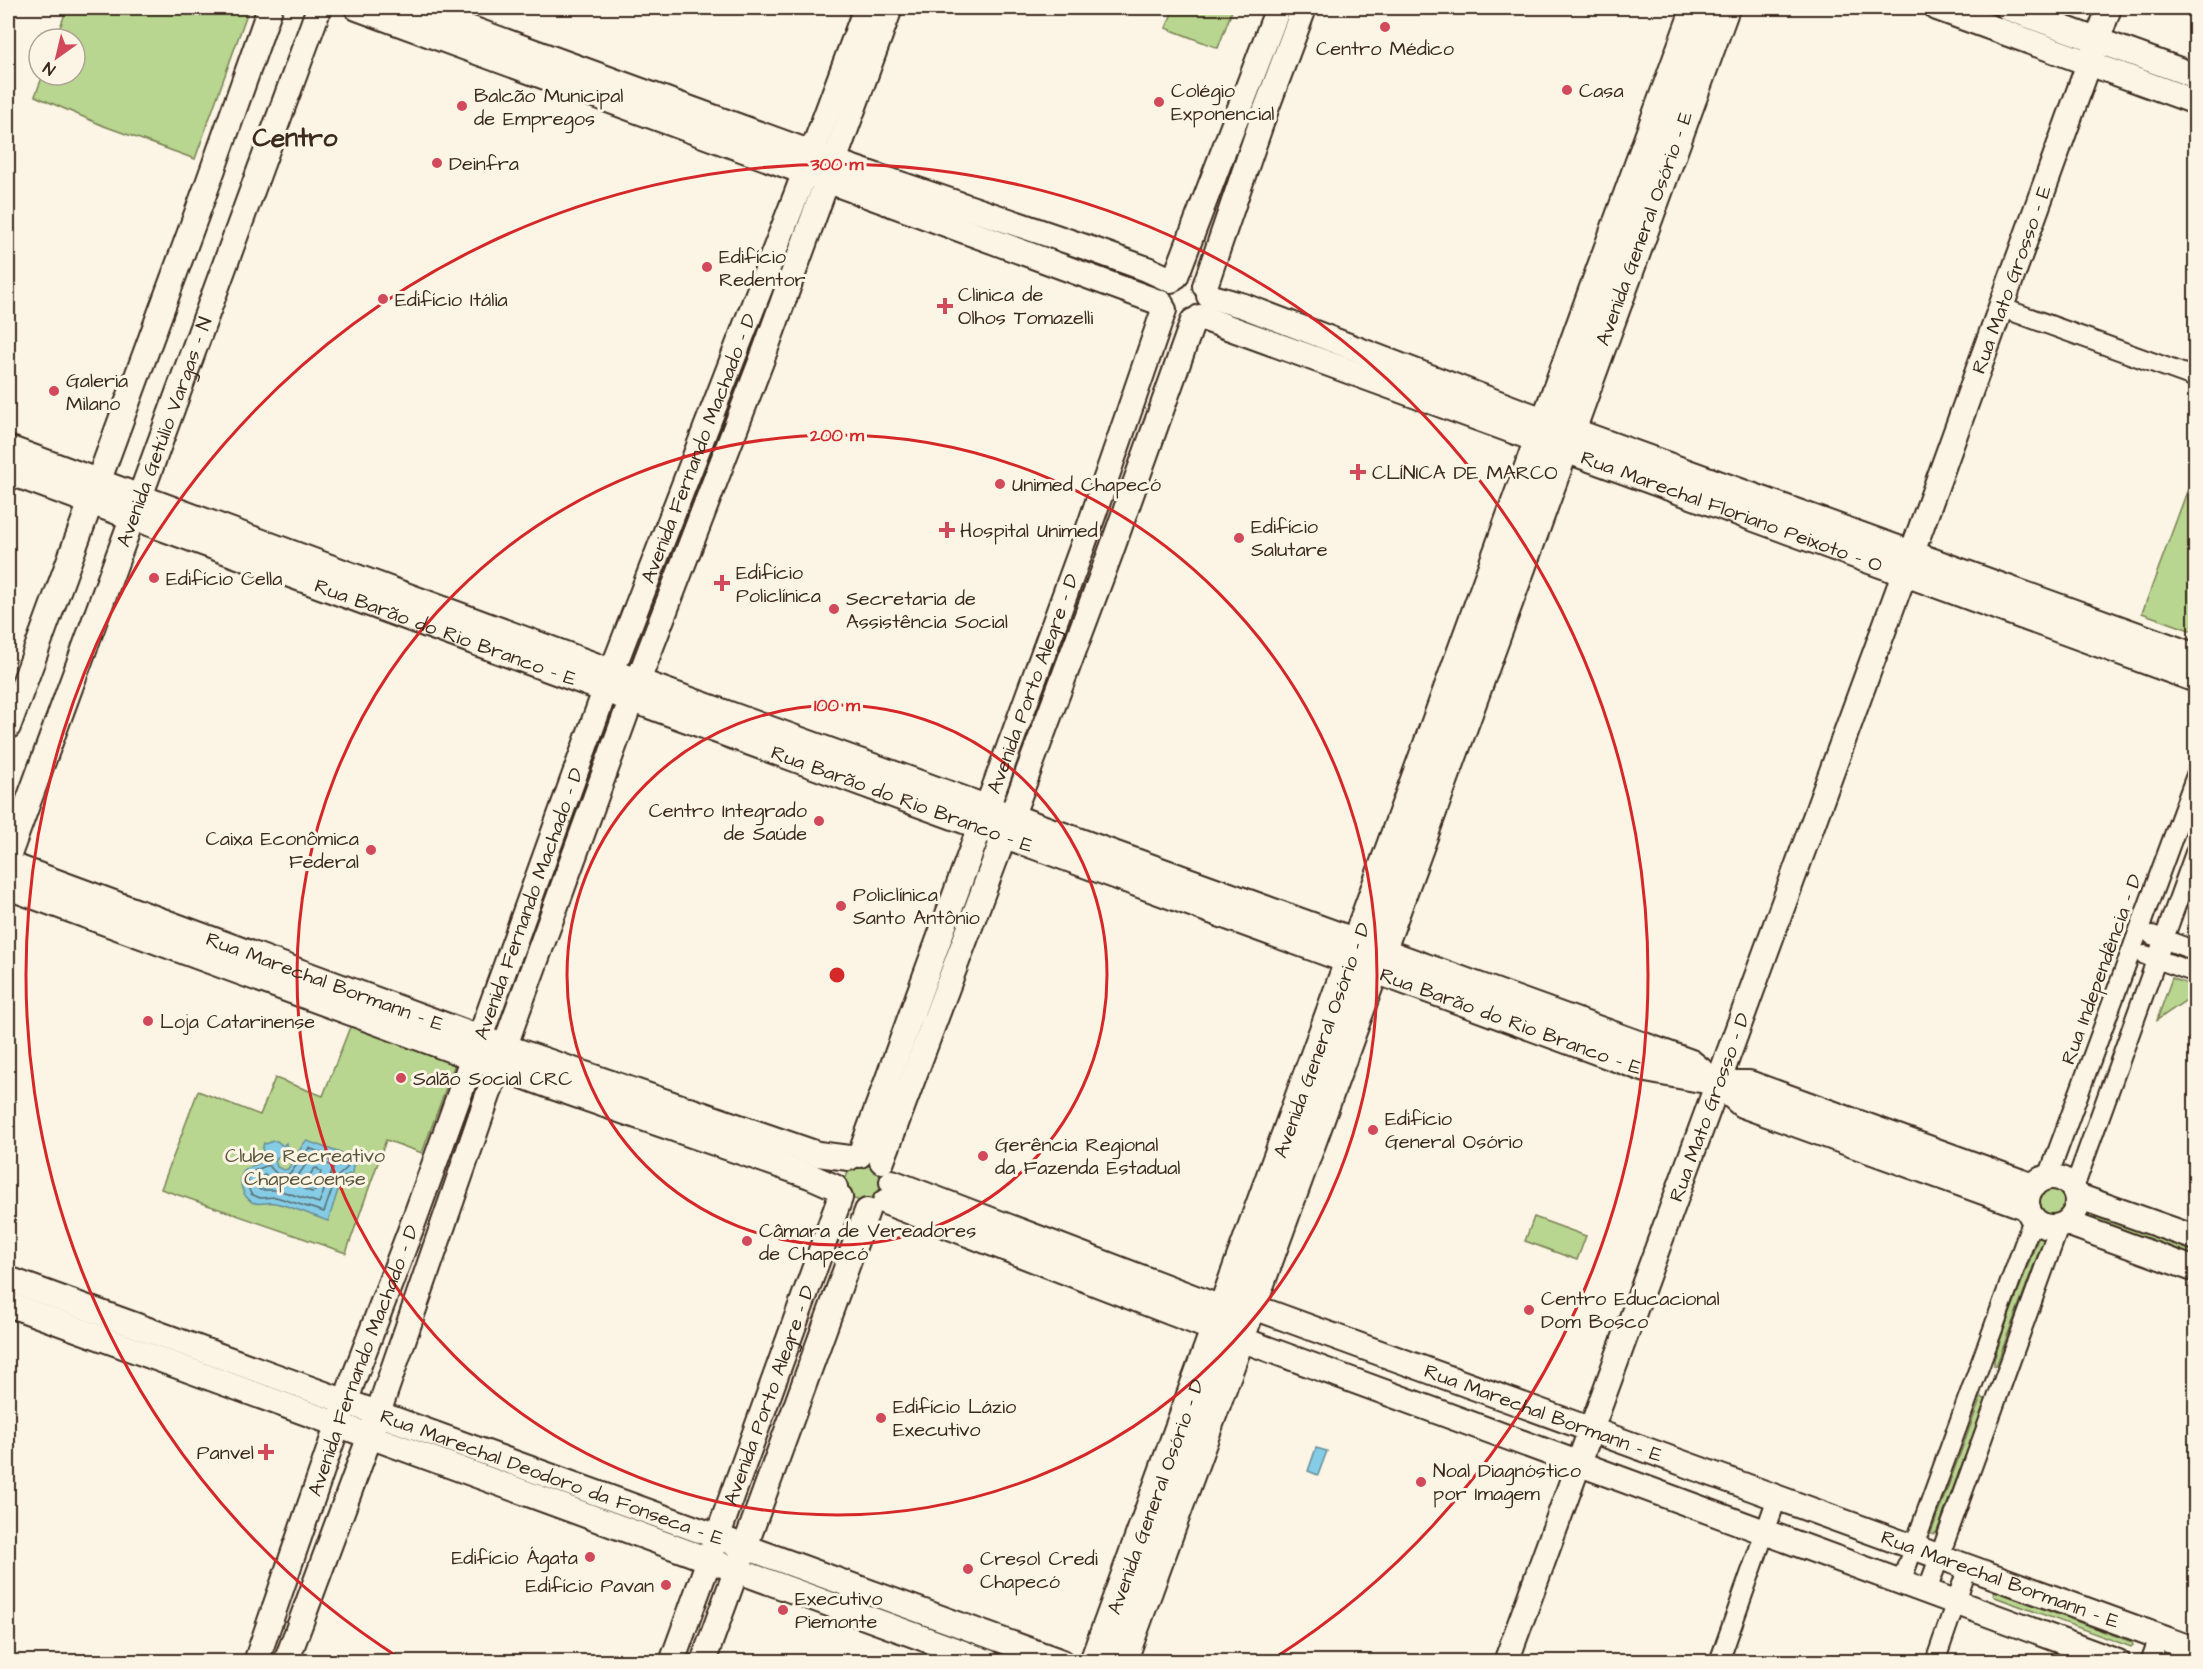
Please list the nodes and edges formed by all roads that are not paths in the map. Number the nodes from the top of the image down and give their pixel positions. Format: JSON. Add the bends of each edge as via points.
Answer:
{"nodes":[{"id":1,"x":270,"y":8,"type":"edge"},
{"id":2,"x":319,"y":8,"type":"edge"},
{"id":3,"x":357,"y":8,"type":"edge"},
{"id":4,"x":414,"y":8,"type":"edge"},
{"id":5,"x":866,"y":8,"type":"edge"},
{"id":6,"x":890,"y":8,"type":"edge"},
{"id":7,"x":1278,"y":8,"type":"edge"},
{"id":8,"x":1304,"y":8,"type":"edge"},
{"id":9,"x":1697,"y":8,"type":"edge"},
{"id":10,"x":1724,"y":8,"type":"edge"},
{"id":11,"x":1937,"y":8,"type":"edge"},
{"id":12,"x":2008,"y":8,"type":"edge"},
{"id":13,"x":2109,"y":8,"type":"edge"},
{"id":14,"x":2096,"y":40,"type":"junction"},
{"id":15,"x":2088,"y":63,"type":"junction"},
{"id":16,"x":2196,"y":76,"type":"edge"},
{"id":17,"x":2196,"y":102,"type":"edge"},
{"id":18,"x":819,"y":166,"type":"junction"},
{"id":19,"x":1174,"y":278,"type":"junction"},
{"id":20,"x":1202,"y":305,"type":"junction"},
{"id":21,"x":1162,"y":306,"type":"junction"},
{"id":22,"x":2001,"y":307,"type":"junction"},
{"id":23,"x":2196,"y":378,"type":"edge"},
{"id":24,"x":1555,"y":435,"type":"junction"},
{"id":25,"x":8,"y":448,"type":"edge"},
{"id":26,"x":8,"y":472,"type":"edge"},
{"id":27,"x":95,"y":492,"type":"junction"},
{"id":28,"x":136,"y":507,"type":"junction"},
{"id":29,"x":1090,"y":524,"type":"junction"},
{"id":30,"x":1117,"y":534,"type":"junction"},
{"id":31,"x":1907,"y":563,"type":"junction"},
{"id":32,"x":2196,"y":656,"type":"edge"},
{"id":33,"x":2196,"y":680,"type":"edge"},
{"id":34,"x":608,"y":681,"type":"junction"},
{"id":35,"x":635,"y":691,"type":"junction"},
{"id":36,"x":8,"y":727,"type":"edge"},
{"id":37,"x":2196,"y":775,"type":"edge"},
{"id":38,"x":983,"y":817,"type":"junction"},
{"id":39,"x":1008,"y":826,"type":"junction"},
{"id":40,"x":2169,"y":847,"type":"junction"},
{"id":41,"x":2195,"y":852,"type":"edge"},
{"id":42,"x":8,"y":857,"type":"edge"},
{"id":43,"x":8,"y":864,"type":"edge"},
{"id":44,"x":8,"y":887,"type":"edge"},
{"id":45,"x":2139,"y":930,"type":"junction"},
{"id":46,"x":2163,"y":939,"type":"junction"},
{"id":47,"x":2132,"y":950,"type":"junction"},
{"id":48,"x":2196,"y":951,"type":"edge"},
{"id":49,"x":1365,"y":956,"type":"junction"},
{"id":50,"x":2156,"y":959,"type":"junction"},
{"id":51,"x":2196,"y":973,"type":"edge"},
{"id":52,"x":476,"y":1048,"type":"junction"},
{"id":53,"x":502,"y":1057,"type":"junction"},
{"id":54,"x":554,"y":1075,"type":"junction"},
{"id":55,"x":2085,"y":1080,"type":"junction"},
{"id":56,"x":1717,"y":1083,"type":"junction"},
{"id":57,"x":2109,"y":1088,"type":"junction"},
{"id":58,"x":872,"y":1178,"type":"junction"},
{"id":59,"x":838,"y":1192,"type":"junction"},
{"id":60,"x":2075,"y":1192,"type":"junction"},
{"id":61,"x":2035,"y":1198,"type":"junction"},
{"id":62,"x":2063,"y":1225,"type":"junction"},
{"id":63,"x":2196,"y":1238,"type":"edge"},
{"id":64,"x":2196,"y":1270,"type":"edge"},
{"id":65,"x":8,"y":1279,"type":"edge"},
{"id":66,"x":8,"y":1304,"type":"edge"},
{"id":67,"x":1232,"y":1321,"type":"junction"},
{"id":68,"x":1415,"y":1365,"type":"junction"},
{"id":69,"x":1974,"y":1383,"type":"junction"},
{"id":70,"x":1999,"y":1391,"type":"junction"},
{"id":71,"x":1402,"y":1399,"type":"junction"},
{"id":72,"x":377,"y":1412,"type":"junction"},
{"id":73,"x":342,"y":1413,"type":"junction"},
{"id":74,"x":1590,"y":1429,"type":"junction"},
{"id":75,"x":370,"y":1436,"type":"junction"},
{"id":76,"x":1577,"y":1463,"type":"junction"},
{"id":77,"x":1777,"y":1498,"type":"junction"},
{"id":78,"x":1765,"y":1532,"type":"junction"},
{"id":79,"x":718,"y":1537,"type":"junction"},
{"id":80,"x":745,"y":1546,"type":"junction"},
{"id":81,"x":1913,"y":1547,"type":"junction"},
{"id":82,"x":1939,"y":1557,"type":"junction"},
{"id":83,"x":710,"y":1560,"type":"junction"},
{"id":84,"x":1968,"y":1568,"type":"junction"},
{"id":85,"x":737,"y":1570,"type":"junction"},
{"id":86,"x":1901,"y":1582,"type":"junction"},
{"id":87,"x":1927,"y":1591,"type":"junction"},
{"id":88,"x":1956,"y":1602,"type":"junction"},
{"id":89,"x":2158,"y":1637,"type":"junction"},
{"id":90,"x":2196,"y":1650,"type":"edge"},
{"id":91,"x":256,"y":1662,"type":"edge"},
{"id":92,"x":286,"y":1662,"type":"edge"},
{"id":93,"x":672,"y":1662,"type":"edge"},
{"id":94,"x":703,"y":1662,"type":"edge"},
{"id":95,"x":988,"y":1662,"type":"edge"},
{"id":96,"x":1062,"y":1662,"type":"edge"},
{"id":97,"x":1095,"y":1662,"type":"edge"},
{"id":98,"x":1121,"y":1662,"type":"edge"},
{"id":99,"x":1506,"y":1662,"type":"edge"},
{"id":100,"x":1719,"y":1662,"type":"edge"},
{"id":101,"x":1935,"y":1662,"type":"edge"},
{"id":102,"x":2118,"y":1662,"type":"edge"},
{"id":103,"x":2150,"y":1662,"type":"edge"}],
"edges":[{"from":1,"to":27,"type":"street"},
{"from":2,"to":28,"type":"street","name":"Avenida Getúlio Vargas - N"},
{"from":3,"to":18,"type":"street"},
{"from":4,"to":18,"type":"street"},
{"from":5,"to":18,"type":"street"},
{"from":6,"to":18,"type":"street"},
{"from":7,"to":19,"type":"street"},
{"from":8,"to":20,"type":"street","name":"Avenida Porto Alegre - D","via":[[1265,112]]},
{"from":9,"to":24,"type":"main road","name":"Avenida General Osório - E"},
{"from":10,"to":24,"type":"main road","name":"Avenida General Osório - E"},
{"from":11,"to":15,"type":"street"},
{"from":12,"to":14,"type":"street"},
{"from":13,"to":14,"type":"street","name":"Rua Mato Grosso - E"},
{"from":14,"to":15,"type":"street","name":"Rua Mato Grosso - E"},
{"from":14,"to":16,"type":"street"},
{"from":15,"to":17,"type":"street"},
{"from":15,"to":22,"type":"street","name":"Rua Mato Grosso - E"},
{"from":18,"to":19,"type":"street"},
{"from":18,"to":21,"type":"street"},
{"from":18,"to":34,"type":"street","name":"Avenida Fernando Machado - D"},
{"from":18,"to":35,"type":"street","name":"Avenida Fernando Machado - D","via":[[762,359]]},
{"from":19,"to":20,"type":"street","via":[[1188,275],[1199,279]]},
{"from":19,"to":21,"type":"street","via":[[1165,286]]},
{"from":20,"to":21,"type":"street","via":[[1176,321]]},
{"from":20,"to":24,"type":"street","name":"Rua Marechal Floriano Peixoto - O","via":[[1244,306]]},
{"from":20,"to":30,"type":"street","name":"Avenida Porto Alegre - D"},
{"from":21,"to":29,"type":"street","name":"Avenida Porto Alegre - D"},
{"from":22,"to":23,"type":"street"},
{"from":22,"to":31,"type":"street","name":"Rua Mato Grosso - E"},
{"from":24,"to":31,"type":"street","name":"Rua Marechal Floriano Peixoto - O"},
{"from":24,"to":49,"type":"main road","name":"Avenida General Osório - D"},
{"from":25,"to":27,"type":"street"},
{"from":26,"to":27,"type":"street"},
{"from":27,"to":28,"type":"street","name":"Rua Barão do Rio Branco - E"},
{"from":27,"to":36,"type":"street"},
{"from":28,"to":34,"type":"street","name":"Rua Barão do Rio Branco - E"},
{"from":28,"to":42,"type":"street","name":"Avenida Getúlio Vargas - N"},
{"from":29,"to":30,"type":"street"},
{"from":29,"to":38,"type":"street","name":"Avenida Porto Alegre - D"},
{"from":30,"to":39,"type":"street","name":"Avenida Porto Alegre - D"},
{"from":31,"to":32,"type":"street","name":"Rua Marechal Floriano Peixoto - O"},
{"from":31,"to":33,"type":"street","name":"Rua Marechal Floriano Peixoto - O"},
{"from":31,"to":56,"type":"street","name":"Rua Mato Grosso - D"},
{"from":34,"to":35,"type":"street","name":"Rua Barão do Rio Branco - E"},
{"from":34,"to":52,"type":"street","name":"Avenida Fernando Machado - D"},
{"from":35,"to":38,"type":"street","name":"Rua Barão do Rio Branco - E"},
{"from":35,"to":53,"type":"street","name":"Avenida Fernando Machado - D"},
{"from":37,"to":40,"type":"street","name":"Rua Independência - D"},
{"from":38,"to":39,"type":"street","name":"Rua Barão do Rio Branco - E"},
{"from":38,"to":58,"type":"street","name":"Avenida Porto Alegre - D"},
{"from":39,"to":49,"type":"street","name":"Rua Barão do Rio Branco - E"},
{"from":39,"to":58,"type":"street","name":"Avenida Porto Alegre - D"},
{"from":40,"to":41,"type":"street"},
{"from":40,"to":45,"type":"street","name":"Rua Independência - D"},
{"from":41,"to":46,"type":"street"},
{"from":43,"to":52,"type":"street","name":"Rua Marechal Bormann - E"},
{"from":44,"to":52,"type":"street","name":"Rua Marechal Bormann - E"},
{"from":45,"to":46,"type":"street"},
{"from":45,"to":47,"type":"street","name":"Rua Independência - D"},
{"from":46,"to":48,"type":"street"},
{"from":46,"to":50,"type":"street"},
{"from":47,"to":50,"type":"street"},
{"from":47,"to":55,"type":"street","name":"Rua Independência - D"},
{"from":49,"to":56,"type":"street","name":"Rua Barão do Rio Branco - E","via":[[1561,1027],[1691,1062]]},
{"from":49,"to":67,"type":"main road","name":"Avenida General Osório - D"},
{"from":50,"to":51,"type":"street"},
{"from":50,"to":57,"type":"street"},
{"from":52,"to":53,"type":"street","name":"Rua Marechal Bormann - E"},
{"from":52,"to":73,"type":"street","name":"Avenida Fernando Machado - D"},
{"from":53,"to":54,"type":"street","name":"Rua Marechal Bormann - E"},
{"from":53,"to":72,"type":"street","name":"Avenida Fernando Machado - D"},
{"from":54,"to":58,"type":"street","name":"Rua Marechal Bormann - E","via":[[818,1154]]},
{"from":54,"to":59,"type":"street","name":"Rua Marechal Bormann - E","via":[[810,1176]]},
{"from":55,"to":57,"type":"street"},
{"from":55,"to":61,"type":"street","name":"Rua Independência - D"},
{"from":56,"to":61,"type":"street","via":[[1749,1083],[1888,1145]]},
{"from":56,"to":74,"type":"street","name":"Rua Mato Grosso - D"},
{"from":57,"to":60,"type":"street"},
{"from":58,"to":59,"type":"street","name":"Avenida Porto Alegre - D","via":[[841,1166],[836,1176]]},
{"from":58,"to":59,"type":"street","name":"Rua Marechal Bormann - E","via":[[856,1210],[847,1206]]},
{"from":58,"to":67,"type":"street","name":"Rua Marechal Bormann - E","via":[[1145,1291]]},
{"from":58,"to":80,"type":"street","name":"Avenida Porto Alegre - D"},
{"from":59,"to":79,"type":"street","name":"Avenida Porto Alegre - D"},
{"from":60,"to":61,"type":"street","via":[[2060,1178]]},
{"from":60,"to":62,"type":"street","via":[[2075,1214]]},
{"from":60,"to":63,"type":"street"},
{"from":61,"to":62,"type":"street","via":[[2044,1227]]},
{"from":61,"to":69,"type":"street","name":"Rua Independência - D"},
{"from":62,"to":64,"type":"street"},
{"from":62,"to":70,"type":"street"},
{"from":65,"to":73,"type":"street","name":"Rua Marechal Deodoro da Fonseca - E"},
{"from":66,"to":73,"type":"street","name":"Rua Marechal Deodoro da Fonseca - E"},
{"from":67,"to":68,"type":"street","name":"Rua Marechal Bormann - E"},
{"from":67,"to":71,"type":"street","name":"Rua Marechal Bormann - E"},
{"from":67,"to":97,"type":"main road","name":"Avenida General Osório - D"},
{"from":67,"to":98,"type":"main road","name":"Avenida General Osório - D"},
{"from":68,"to":71,"type":"street"},
{"from":68,"to":74,"type":"street","name":"Rua Marechal Bormann - E"},
{"from":69,"to":70,"type":"street"},
{"from":69,"to":81,"type":"street","name":"Rua Independência - D"},
{"from":70,"to":82,"type":"street"},
{"from":71,"to":76,"type":"street","name":"Rua Marechal Bormann - E"},
{"from":72,"to":73,"type":"street","name":"Rua Marechal Deodoro da Fonseca - E"},
{"from":72,"to":75,"type":"street","name":"Avenida Fernando Machado - D"},
{"from":72,"to":79,"type":"street","name":"Rua Marechal Deodoro da Fonseca - E"},
{"from":73,"to":75,"type":"street","name":"Rua Marechal Deodoro da Fonseca - E"},
{"from":73,"to":91,"type":"street","name":"Avenida Fernando Machado - D"},
{"from":74,"to":76,"type":"street","name":"Rua Mato Grosso - D"},
{"from":74,"to":77,"type":"street","name":"Rua Marechal Bormann - E"},
{"from":75,"to":83,"type":"street","name":"Rua Marechal Deodoro da Fonseca - E"},
{"from":75,"to":92,"type":"street","name":"Avenida Fernando Machado - D"},
{"from":76,"to":78,"type":"street","name":"Rua Marechal Bormann - E"},
{"from":76,"to":99,"type":"street","name":"Rua Mato Grosso - D"},
{"from":77,"to":78,"type":"street"},
{"from":77,"to":81,"type":"street","name":"Rua Marechal Bormann - E"},
{"from":78,"to":86,"type":"street","name":"Rua Marechal Bormann - E"},
{"from":78,"to":100,"type":"street"},
{"from":79,"to":80,"type":"street","name":"Rua Marechal Deodoro da Fonseca - E"},
{"from":79,"to":83,"type":"street","name":"Avenida Porto Alegre - D"},
{"from":80,"to":85,"type":"street","name":"Avenida Porto Alegre - D"},
{"from":80,"to":96,"type":"street","name":"Rua Marechal Deodoro da Fonseca - E"},
{"from":81,"to":82,"type":"street","name":"Rua Marechal Bormann - E"},
{"from":81,"to":86,"type":"street","name":"Rua Independência - D"},
{"from":82,"to":84,"type":"street","name":"Rua Marechal Bormann - E"},
{"from":82,"to":87,"type":"street"},
{"from":83,"to":85,"type":"street","name":"Rua Marechal Deodoro da Fonseca - E"},
{"from":83,"to":93,"type":"street","name":"Avenida Porto Alegre - D"},
{"from":84,"to":88,"type":"street"},
{"from":84,"to":89,"type":"street","name":"Rua Marechal Bormann - E"},
{"from":85,"to":94,"type":"street","name":"Avenida Porto Alegre - D"},
{"from":85,"to":95,"type":"street","name":"Rua Marechal Deodoro da Fonseca - E"},
{"from":86,"to":87,"type":"street","name":"Rua Marechal Bormann - E"},
{"from":87,"to":88,"type":"street","name":"Rua Marechal Bormann - E"},
{"from":88,"to":101,"type":"street"},
{"from":88,"to":102,"type":"street","name":"Rua Marechal Bormann - E"},
{"from":89,"to":90,"type":"street","name":"Rua Marechal Bormann - E"},
{"from":89,"to":103,"type":"street"}]}
